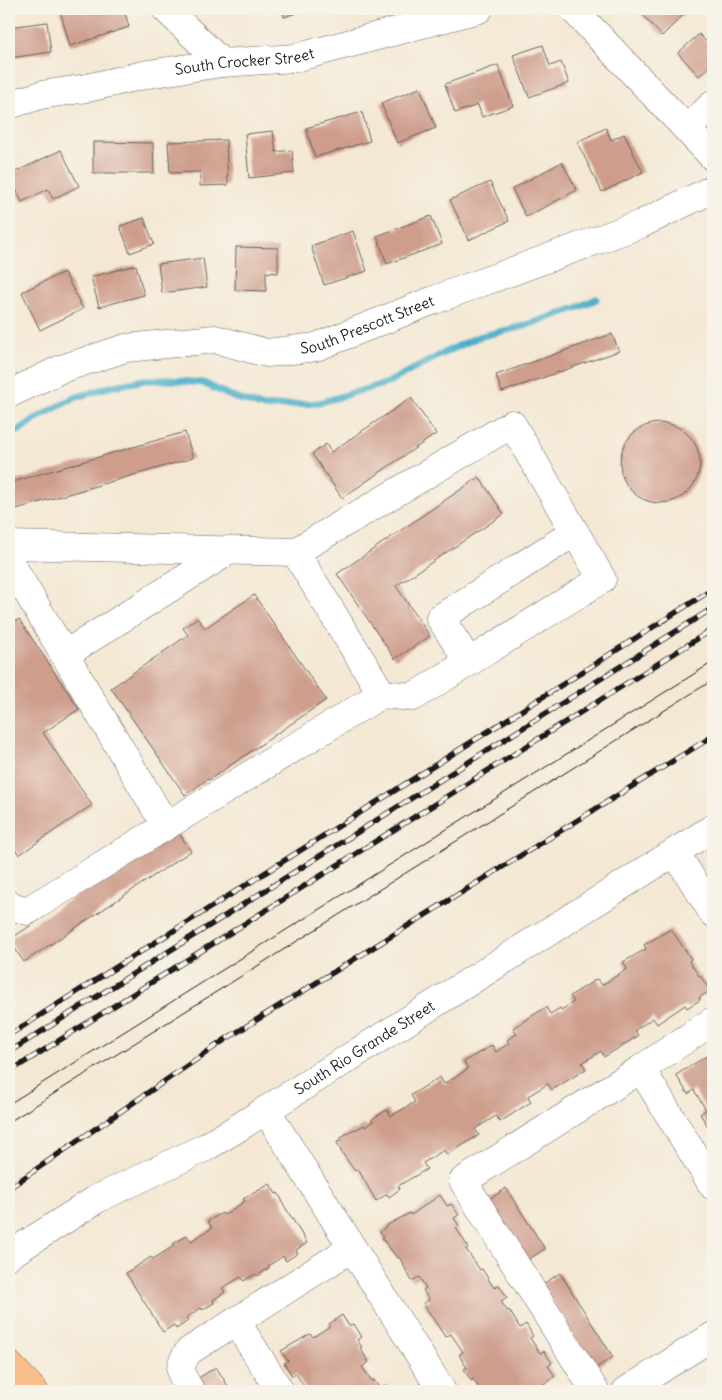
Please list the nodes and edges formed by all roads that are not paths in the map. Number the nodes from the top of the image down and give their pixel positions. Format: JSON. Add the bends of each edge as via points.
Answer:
{"nodes":[{"id":1,"x":166,"y":9,"type":"edge"},
{"id":2,"x":479,"y":9,"type":"edge"},
{"id":3,"x":573,"y":9,"type":"edge"},
{"id":4,"x":222,"y":63,"type":"junction"},
{"id":5,"x":713,"y":104,"type":"edge"},
{"id":6,"x":9,"y":105,"type":"edge"},
{"id":7,"x":687,"y":129,"type":"junction"},
{"id":8,"x":713,"y":157,"type":"edge"},
{"id":9,"x":713,"y":189,"type":"edge"},
{"id":10,"x":9,"y":394,"type":"edge"},
{"id":11,"x":575,"y":532,"type":"junction"},
{"id":12,"x":9,"y":545,"type":"edge"},
{"id":13,"x":230,"y":550,"type":"junction"},
{"id":14,"x":294,"y":552,"type":"junction"},
{"id":15,"x":9,"y":561,"type":"edge"},
{"id":16,"x":64,"y":655,"type":"junction"},
{"id":17,"x":469,"y":662,"type":"junction"},
{"id":18,"x":382,"y":694,"type":"junction"},
{"id":19,"x":166,"y":826,"type":"junction"},
{"id":20,"x":713,"y":828,"type":"edge"},
{"id":21,"x":675,"y":852,"type":"junction"},
{"id":22,"x":9,"y":905,"type":"edge"},
{"id":23,"x":713,"y":913,"type":"edge"},
{"id":24,"x":713,"y":1021,"type":"edge"},
{"id":25,"x":641,"y":1069,"type":"junction"},
{"id":26,"x":266,"y":1110,"type":"junction"},
{"id":27,"x":713,"y":1186,"type":"edge"},
{"id":28,"x":352,"y":1248,"type":"junction"},
{"id":29,"x":9,"y":1255,"type":"edge"},
{"id":30,"x":236,"y":1321,"type":"junction"},
{"id":31,"x":713,"y":1336,"type":"edge"},
{"id":32,"x":9,"y":1365,"type":"edge"},
{"id":33,"x":34,"y":1391,"type":"edge"},
{"id":34,"x":191,"y":1391,"type":"edge"},
{"id":35,"x":280,"y":1391,"type":"edge"},
{"id":36,"x":442,"y":1391,"type":"edge"},
{"id":37,"x":595,"y":1391,"type":"edge"},
{"id":38,"x":626,"y":1391,"type":"edge"}],
"edges":[{"from":1,"to":4,"type":"street"},
{"from":2,"to":4,"type":"street","name":"South Crocker Street","via":[[295,58]]},
{"from":3,"to":7,"type":"street"},
{"from":4,"to":6,"type":"street","name":"South Crocker Street","via":[[41,95]]},
{"from":5,"to":7,"type":"street"},
{"from":7,"to":8,"type":"street"},
{"from":9,"to":10,"type":"street","name":"South Prescott Street","via":[[641,224],[316,347],[267,353],[215,339],[126,348],[61,369]]},
{"from":11,"to":14,"type":"street","via":[[512,424]]},
{"from":11,"to":17,"type":"street","via":[[602,579]]},
{"from":11,"to":17,"type":"street","via":[[440,618]]},
{"from":12,"to":13,"type":"street"},
{"from":13,"to":14,"type":"street"},
{"from":13,"to":16,"type":"street"},
{"from":14,"to":18,"type":"street"},
{"from":15,"to":16,"type":"street"},
{"from":16,"to":19,"type":"street"},
{"from":17,"to":18,"type":"street","via":[[413,697]]},
{"from":18,"to":19,"type":"street"},
{"from":19,"to":22,"type":"street","via":[[27,911]]},
{"from":20,"to":21,"type":"street","name":"South Rio Grande Street"},
{"from":21,"to":23,"type":"street"},
{"from":21,"to":26,"type":"street","name":"South Rio Grande Street"},
{"from":24,"to":25,"type":"street"},
{"from":25,"to":27,"type":"street"},
{"from":25,"to":37,"type":"street","via":[[463,1181]]},
{"from":26,"to":28,"type":"street"},
{"from":26,"to":29,"type":"street","name":"South Rio Grande Street","via":[[206,1146],[97,1199]]},
{"from":28,"to":30,"type":"street"},
{"from":28,"to":36,"type":"street"},
{"from":30,"to":34,"type":"street","via":[[189,1352],[181,1363],[182,1376]]},
{"from":30,"to":35,"type":"street"},
{"from":31,"to":38,"type":"street"},
{"from":32,"to":33,"type":"main road"}]}
